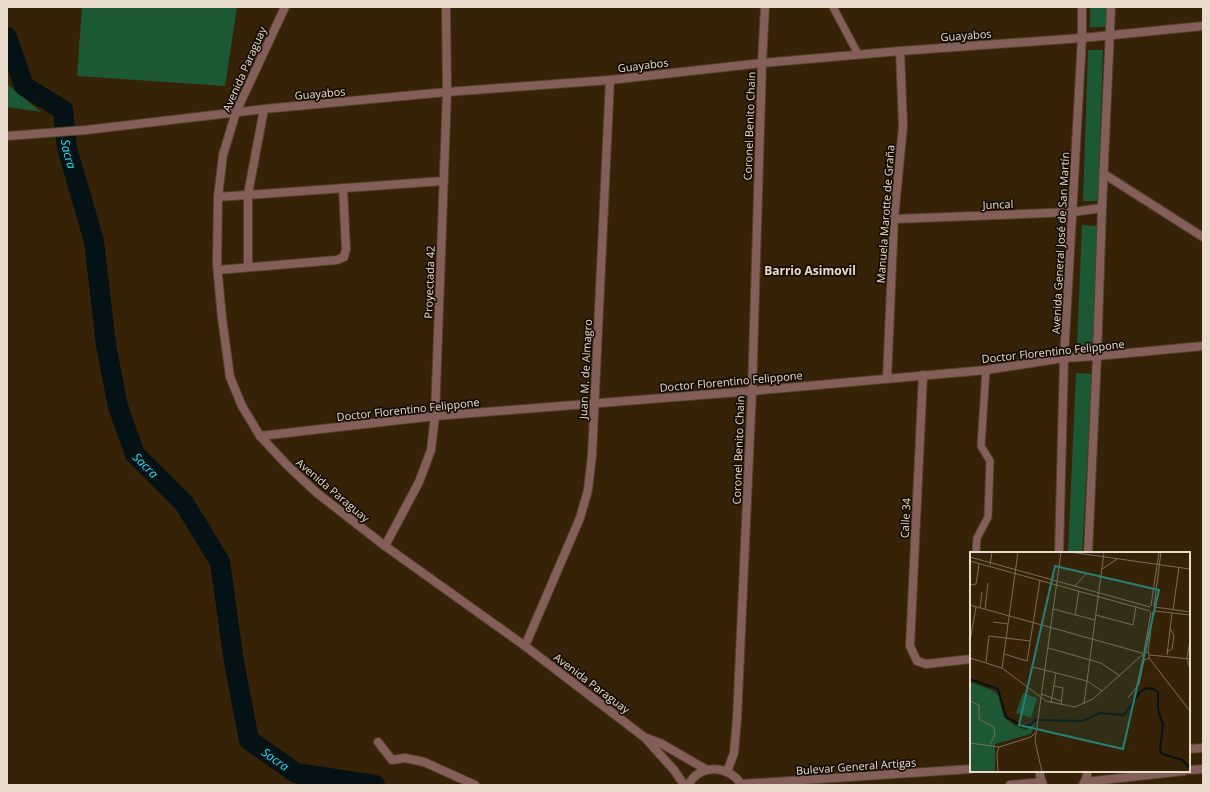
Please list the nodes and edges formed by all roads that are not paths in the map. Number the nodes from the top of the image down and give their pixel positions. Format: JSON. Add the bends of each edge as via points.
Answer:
{"nodes":[{"id":1,"x":285,"y":7,"type":"edge"},
{"id":2,"x":446,"y":7,"type":"edge"},
{"id":3,"x":765,"y":7,"type":"edge"},
{"id":4,"x":833,"y":7,"type":"edge"},
{"id":5,"x":1082,"y":7,"type":"edge"},
{"id":6,"x":1111,"y":7,"type":"edge"},
{"id":7,"x":1203,"y":26,"type":"edge"},
{"id":8,"x":1110,"y":35,"type":"junction"},
{"id":9,"x":1082,"y":38,"type":"junction"},
{"id":10,"x":900,"y":51,"type":"junction"},
{"id":11,"x":858,"y":54,"type":"junction"},
{"id":12,"x":762,"y":63,"type":"junction"},
{"id":13,"x":610,"y":80,"type":"junction"},
{"id":14,"x":447,"y":92,"type":"junction"},
{"id":15,"x":264,"y":109,"type":"junction"},
{"id":16,"x":236,"y":112,"type":"junction"},
{"id":17,"x":7,"y":136,"type":"edge"},
{"id":18,"x":1104,"y":174,"type":"junction"},
{"id":19,"x":444,"y":181,"type":"junction"},
{"id":20,"x":343,"y":188,"type":"junction"},
{"id":21,"x":248,"y":194,"type":"junction"},
{"id":22,"x":218,"y":197,"type":"junction"},
{"id":23,"x":1102,"y":208,"type":"junction"},
{"id":24,"x":1073,"y":212,"type":"junction"},
{"id":25,"x":894,"y":219,"type":"junction"},
{"id":26,"x":1203,"y":237,"type":"edge"},
{"id":27,"x":248,"y":268,"type":"junction"},
{"id":28,"x":218,"y":270,"type":"junction"},
{"id":29,"x":1203,"y":346,"type":"edge"},
{"id":30,"x":1098,"y":356,"type":"junction"},
{"id":31,"x":1064,"y":358,"type":"junction"},
{"id":32,"x":986,"y":370,"type":"junction"},
{"id":33,"x":924,"y":375,"type":"junction"},
{"id":34,"x":887,"y":379,"type":"junction"},
{"id":35,"x":752,"y":391,"type":"junction"},
{"id":36,"x":594,"y":403,"type":"junction"},
{"id":37,"x":435,"y":416,"type":"junction"},
{"id":38,"x":260,"y":436,"type":"junction"},
{"id":39,"x":385,"y":546,"type":"junction"},
{"id":40,"x":976,"y":552,"type":"edge"},
{"id":41,"x":1059,"y":552,"type":"edge"},
{"id":42,"x":1088,"y":552,"type":"edge"},
{"id":43,"x":525,"y":646,"type":"junction"},
{"id":44,"x":970,"y":659,"type":"edge"},
{"id":45,"x":644,"y":737,"type":"junction"},
{"id":46,"x":378,"y":742,"type":"dead end"},
{"id":47,"x":1203,"y":748,"type":"edge"},
{"id":48,"x":1190,"y":749,"type":"edge"},
{"id":49,"x":970,"y":769,"type":"edge"},
{"id":50,"x":1203,"y":769,"type":"edge"},
{"id":51,"x":707,"y":770,"type":"junction"},
{"id":52,"x":1190,"y":770,"type":"edge"},
{"id":53,"x":727,"y":772,"type":"junction"},
{"id":54,"x":1040,"y":772,"type":"edge"},
{"id":55,"x":1087,"y":772,"type":"edge"},
{"id":56,"x":1176,"y":772,"type":"edge"},
{"id":57,"x":1042,"y":784,"type":"edge"},
{"id":58,"x":1084,"y":784,"type":"edge"},
{"id":59,"x":475,"y":785,"type":"edge"},
{"id":60,"x":684,"y":785,"type":"edge"},
{"id":61,"x":688,"y":785,"type":"edge"},
{"id":62,"x":742,"y":785,"type":"edge"},
{"id":63,"x":1010,"y":785,"type":"edge"}],
"edges":[{"from":1,"to":16,"type":"street","name":"Avenida Paraguay"},
{"from":2,"to":14,"type":"street","name":"Proyectada 42"},
{"from":3,"to":12,"type":"street","name":"Coronel Benito Chain"},
{"from":4,"to":11,"type":"lane"},
{"from":5,"to":9,"type":"street","name":"Avenida General José de San Martín"},
{"from":6,"to":8,"type":"street"},
{"from":7,"to":8,"type":"street","name":"Guayabos"},
{"from":8,"to":9,"type":"street","name":"Guayabos"},
{"from":8,"to":18,"type":"street"},
{"from":9,"to":10,"type":"street","name":"Guayabos"},
{"from":9,"to":24,"type":"street","name":"Avenida General José de San Martín"},
{"from":10,"to":11,"type":"street","name":"Guayabos"},
{"from":10,"to":25,"type":"street","name":"Manuela Marotte de Graña","via":[[903,126]]},
{"from":11,"to":12,"type":"street","name":"Guayabos"},
{"from":12,"to":13,"type":"street","name":"Guayabos"},
{"from":12,"to":35,"type":"street","name":"Coronel Benito Chain"},
{"from":13,"to":14,"type":"street","name":"Guayabos"},
{"from":13,"to":36,"type":"street","name":"Juan M. de Almagro"},
{"from":14,"to":15,"type":"street","name":"Guayabos"},
{"from":14,"to":19,"type":"street","name":"Proyectada 42"},
{"from":15,"to":16,"type":"street","name":"Guayabos"},
{"from":15,"to":21,"type":"street"},
{"from":16,"to":17,"type":"street","name":"Guayabos","via":[[86,130]]},
{"from":16,"to":22,"type":"street","name":"Avenida Paraguay","via":[[223,155]]},
{"from":18,"to":23,"type":"street"},
{"from":18,"to":26,"type":"street"},
{"from":19,"to":20,"type":"street"},
{"from":19,"to":37,"type":"street","name":"Proyectada 42"},
{"from":20,"to":21,"type":"street"},
{"from":20,"to":27,"type":"street","via":[[346,249],[344,257],[336,260]]},
{"from":21,"to":22,"type":"street"},
{"from":21,"to":27,"type":"street"},
{"from":22,"to":28,"type":"street","name":"Avenida Paraguay"},
{"from":23,"to":24,"type":"street","name":"Juncal"},
{"from":23,"to":30,"type":"street"},
{"from":24,"to":25,"type":"street","name":"Juncal"},
{"from":24,"to":31,"type":"street","name":"Avenida General José de San Martín"},
{"from":25,"to":34,"type":"street","name":"Manuela Marotte de Graña"},
{"from":27,"to":28,"type":"street"},
{"from":28,"to":38,"type":"street","name":"Avenida Paraguay","via":[[230,377],[242,406]]},
{"from":29,"to":30,"type":"street","name":"Doctor Florentino Felippone"},
{"from":30,"to":31,"type":"street","name":"Doctor Florentino Felippone"},
{"from":30,"to":42,"type":"street"},
{"from":31,"to":32,"type":"street","name":"Doctor Florentino Felippone"},
{"from":31,"to":41,"type":"street","name":"Avenida General José de San Martín"},
{"from":32,"to":33,"type":"street","name":"Doctor Florentino Felippone"},
{"from":32,"to":40,"type":"lane","via":[[981,446],[990,461],[988,517],[977,538]]},
{"from":33,"to":34,"type":"street","name":"Doctor Florentino Felippone"},
{"from":33,"to":44,"type":"street","name":"Calle 34","via":[[910,646],[916,661],[926,664]]},
{"from":34,"to":35,"type":"street","name":"Doctor Florentino Felippone"},
{"from":35,"to":36,"type":"street","name":"Doctor Florentino Felippone"},
{"from":35,"to":53,"type":"street","name":"Coronel Benito Chain","via":[[736,733],[734,753]]},
{"from":36,"to":37,"type":"street","name":"Doctor Florentino Felippone"},
{"from":36,"to":43,"type":"street","name":"Juan M. de Almagro","via":[[588,490],[580,518]]},
{"from":37,"to":38,"type":"street","name":"Doctor Florentino Felippone"},
{"from":37,"to":39,"type":"street","name":"Proyectada 42","via":[[431,450],[419,482]]},
{"from":38,"to":39,"type":"street","name":"Avenida Paraguay","via":[[317,493]]},
{"from":39,"to":43,"type":"street","name":"Avenida Paraguay"},
{"from":43,"to":45,"type":"street","name":"Avenida Paraguay"},
{"from":45,"to":51,"type":"street","name":"Avenida Paraguay","via":[[662,744]]},
{"from":45,"to":60,"type":"street"},
{"from":46,"to":59,"type":"street","via":[[392,760],[405,758],[424,762]]},
{"from":47,"to":48,"type":"street"},
{"from":49,"to":62,"type":"street","name":"Bulevar General Artigas"},
{"from":50,"to":52,"type":"street"},
{"from":51,"to":53,"type":"street"},
{"from":51,"to":61,"type":"street","via":[[694,777]]},
{"from":53,"to":62,"type":"street"},
{"from":54,"to":57,"type":"street"},
{"from":55,"to":58,"type":"street"},
{"from":56,"to":58,"type":"street"},
{"from":57,"to":63,"type":"street"}]}
